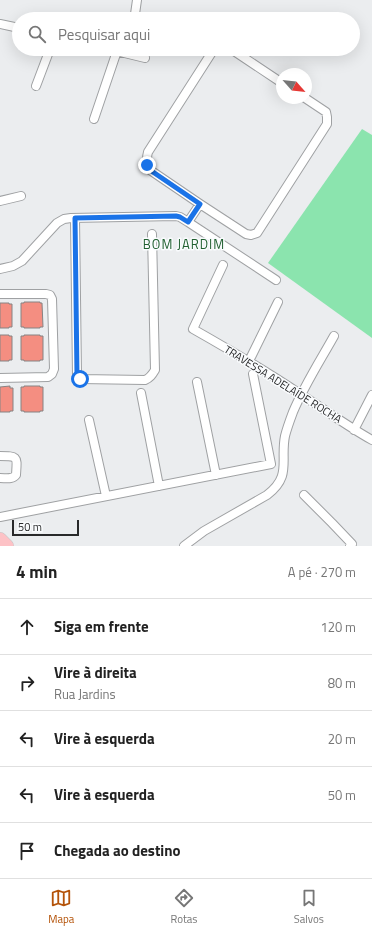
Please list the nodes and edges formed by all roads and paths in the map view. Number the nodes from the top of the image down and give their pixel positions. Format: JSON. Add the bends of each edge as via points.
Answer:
{"nodes":[{"id":1,"x":137,"y":0,"type":"edge"},
{"id":2,"x":135,"y":12,"type":"edge"},
{"id":3,"x":0,"y":24,"type":"edge"},
{"id":4,"x":12,"y":27,"type":"edge"},
{"id":5,"x":47,"y":56,"type":"edge"},
{"id":6,"x":115,"y":56,"type":"edge"},
{"id":7,"x":137,"y":56,"type":"edge"},
{"id":8,"x":210,"y":56,"type":"edge"},
{"id":9,"x":242,"y":56,"type":"edge"},
{"id":10,"x":145,"y":58,"type":"dead end"},
{"id":11,"x":276,"y":79,"type":"edge"},
{"id":12,"x":36,"y":86,"type":"dead end"},
{"id":13,"x":312,"y":103,"type":"edge"},
{"id":14,"x":94,"y":119,"type":"dead end"},
{"id":15,"x":21,"y":196,"type":"dead end"},
{"id":16,"x":0,"y":201,"type":"edge"},
{"id":17,"x":200,"y":204,"type":"junction"},
{"id":18,"x":75,"y":218,"type":"junction"},
{"id":19,"x":188,"y":222,"type":"junction"},
{"id":20,"x":152,"y":234,"type":"dead end"},
{"id":21,"x":223,"y":265,"type":"dead end"},
{"id":22,"x":0,"y":269,"type":"edge"},
{"id":23,"x":276,"y":280,"type":"dead end"},
{"id":24,"x":0,"y":294,"type":"edge"},
{"id":25,"x":278,"y":302,"type":"dead end"},
{"id":26,"x":334,"y":336,"type":"dead end"},
{"id":27,"x":248,"y":361,"type":"junction"},
{"id":28,"x":253,"y":374,"type":"dead end"},
{"id":29,"x":0,"y":378,"type":"edge"},
{"id":30,"x":197,"y":382,"type":"dead end"},
{"id":31,"x":141,"y":393,"type":"dead end"},
{"id":32,"x":301,"y":394,"type":"junction"},
{"id":33,"x":372,"y":395,"type":"edge"},
{"id":34,"x":89,"y":420,"type":"dead end"},
{"id":35,"x":354,"y":430,"type":"junction"},
{"id":36,"x":372,"y":440,"type":"edge"},
{"id":37,"x":0,"y":456,"type":"edge"},
{"id":38,"x":216,"y":475,"type":"junction"},
{"id":39,"x":0,"y":478,"type":"edge"},
{"id":40,"x":159,"y":486,"type":"junction"},
{"id":41,"x":106,"y":496,"type":"junction"},
{"id":42,"x":304,"y":496,"type":"dead end"},
{"id":43,"x":0,"y":517,"type":"edge"},
{"id":44,"x":0,"y":539,"type":"edge"},
{"id":45,"x":351,"y":545,"type":"edge"},
{"id":46,"x":8,"y":546,"type":"edge"},
{"id":47,"x":184,"y":546,"type":"edge"}],
"edges":[{"from":1,"to":2,"type":"street"},
{"from":3,"to":4,"type":"street"},
{"from":5,"to":12,"type":"street"},
{"from":6,"to":14,"type":"street"},
{"from":7,"to":10,"type":"street"},
{"from":8,"to":17,"type":"street","via":[[146,158],[150,170]]},
{"from":9,"to":11,"type":"street"},
{"from":13,"to":17,"type":"street","via":[[326,112],[326,124],[257,233],[251,236],[246,234]]},
{"from":15,"to":16,"type":"street"},
{"from":17,"to":19,"type":"street"},
{"from":18,"to":19,"type":"street","via":[[176,216]]},
{"from":18,"to":20,"type":"street","via":[[77,376],[80,379],[145,380],[155,370]]},
{"from":18,"to":22,"type":"street","via":[[57,223],[22,261]]},
{"from":19,"to":23,"type":"street"},
{"from":21,"to":27,"type":"street","name":"TRAVESSA ADELAÍDE ROCHA","via":[[193,329]]},
{"from":24,"to":29,"type":"street","via":[[50,295],[54,369],[48,377]]},
{"from":25,"to":27,"type":"street"},
{"from":26,"to":32,"type":"street"},
{"from":27,"to":32,"type":"street","name":"TRAVESSA ADELAÍDE ROCHA"},
{"from":28,"to":38,"type":"street","via":[[271,464]]},
{"from":30,"to":38,"type":"street"},
{"from":31,"to":40,"type":"street"},
{"from":32,"to":35,"type":"street","name":"TRAVESSA ADELAÍDE ROCHA"},
{"from":32,"to":47,"type":"street","via":[[285,436],[284,470],[279,484],[268,494]]},
{"from":33,"to":35,"type":"street"},
{"from":34,"to":41,"type":"street"},
{"from":35,"to":36,"type":"street","name":"TRAVESSA ADELAÍDE ROCHA"},
{"from":37,"to":39,"type":"street","via":[[12,456],[17,459],[15,477]]},
{"from":38,"to":40,"type":"street"},
{"from":40,"to":41,"type":"street"},
{"from":41,"to":43,"type":"street"},
{"from":42,"to":45,"type":"street"},
{"from":44,"to":46,"type":"main road"}]}
